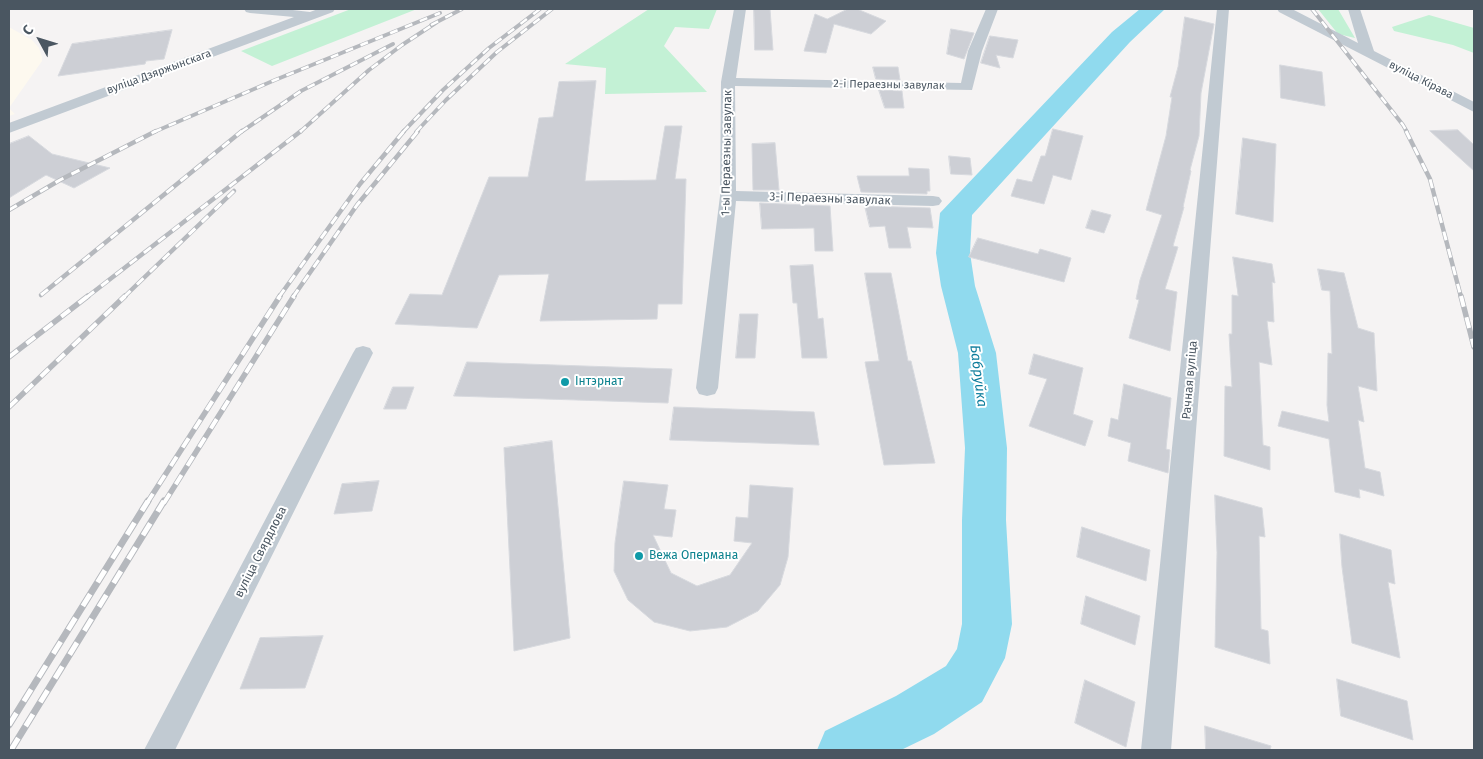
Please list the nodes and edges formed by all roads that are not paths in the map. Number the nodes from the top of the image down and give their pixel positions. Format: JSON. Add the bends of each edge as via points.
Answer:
{"nodes":[{"id":1,"x":250,"y":9,"type":"edge"},
{"id":2,"x":329,"y":9,"type":"edge"},
{"id":3,"x":740,"y":9,"type":"edge"},
{"id":4,"x":992,"y":9,"type":"edge"},
{"id":5,"x":1223,"y":9,"type":"edge"},
{"id":6,"x":1283,"y":9,"type":"edge"},
{"id":7,"x":1354,"y":9,"type":"edge"},
{"id":8,"x":310,"y":16,"type":"junction"},
{"id":9,"x":1368,"y":52,"type":"junction"},
{"id":10,"x":728,"y":82,"type":"junction"},
{"id":11,"x":1474,"y":108,"type":"edge"},
{"id":12,"x":9,"y":128,"type":"edge"},
{"id":13,"x":728,"y":196,"type":"junction"},
{"id":14,"x":933,"y":201,"type":"dead end"},
{"id":15,"x":363,"y":353,"type":"dead end"},
{"id":16,"x":707,"y":388,"type":"dead end"},
{"id":17,"x":158,"y":750,"type":"edge"},
{"id":18,"x":1156,"y":750,"type":"edge"}],
"edges":[{"from":1,"to":8,"type":"street"},
{"from":2,"to":8,"type":"street","name":"вуліца Дзяржынскага"},
{"from":3,"to":10,"type":"street","name":"1-ы Пераезны завулак"},
{"from":4,"to":10,"type":"street","name":"2-і Пераезны завулак","via":[[975,51],[967,87]]},
{"from":5,"to":18,"type":"street","name":"Рачная вуліца"},
{"from":6,"to":9,"type":"street","name":"вуліца Кірава"},
{"from":7,"to":9,"type":"street"},
{"from":8,"to":12,"type":"street","name":"вуліца Дзяржынскага"},
{"from":9,"to":11,"type":"street","name":"вуліца Кірава"},
{"from":10,"to":13,"type":"street","name":"1-ы Пераезны завулак"},
{"from":13,"to":14,"type":"street","name":"3-і Пераезны завулак"},
{"from":13,"to":16,"type":"street","name":"1-ы Пераезны завулак"},
{"from":15,"to":17,"type":"street","name":"вуліца Свярдлова"}]}
